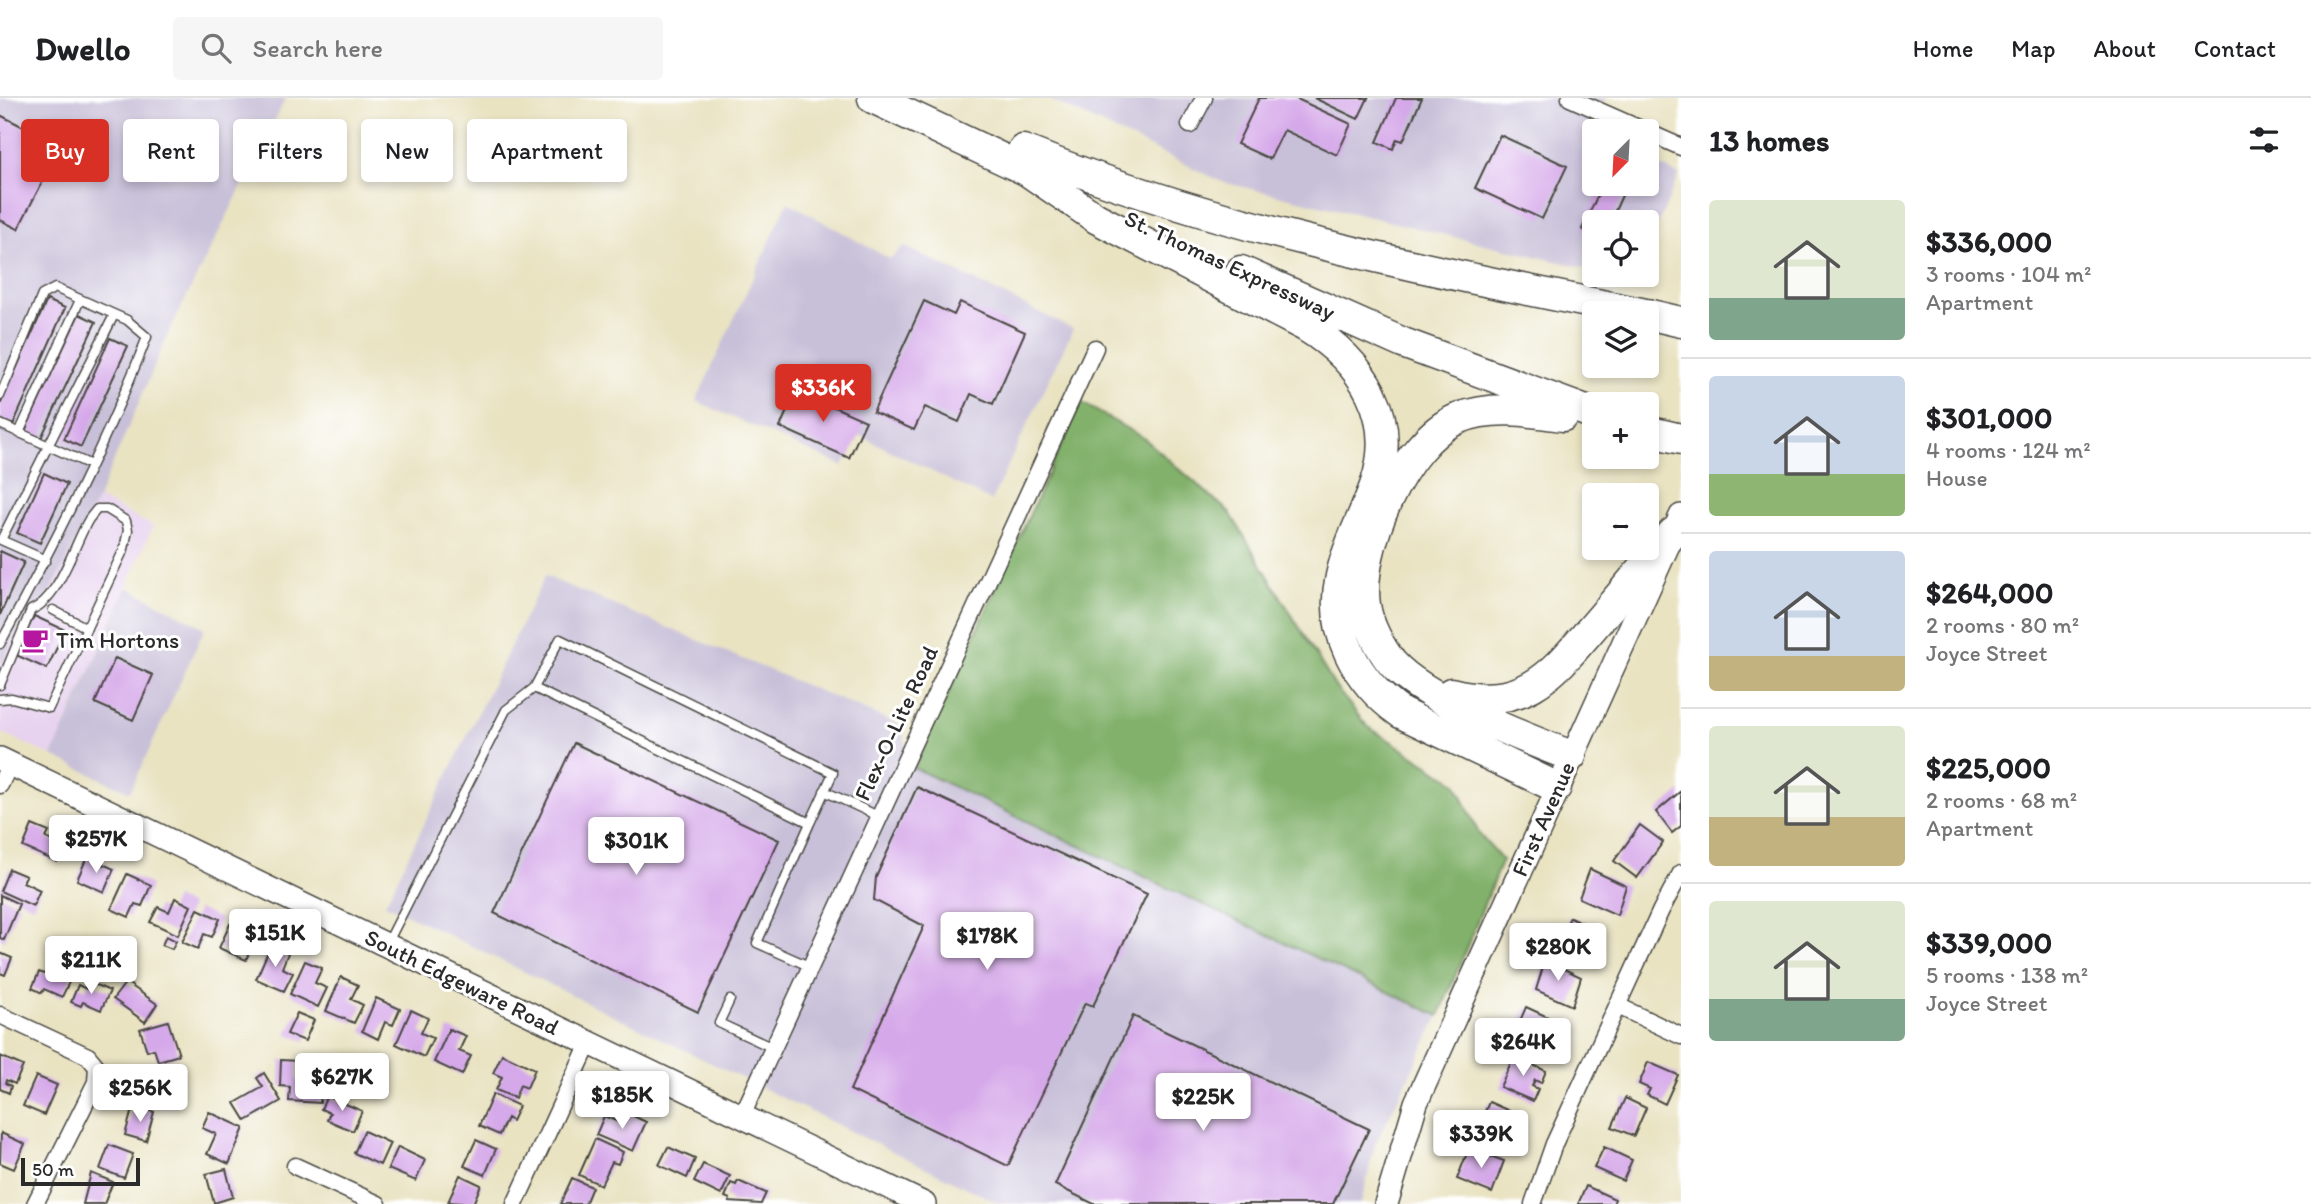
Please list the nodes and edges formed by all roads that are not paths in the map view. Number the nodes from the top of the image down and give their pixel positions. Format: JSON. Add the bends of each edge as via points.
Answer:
{"nodes":[{"id":1,"x":873,"y":98,"type":"edge"},
{"id":2,"x":902,"y":98,"type":"edge"},
{"id":3,"x":1204,"y":98,"type":"edge"},
{"id":4,"x":1570,"y":98,"type":"edge"},
{"id":5,"x":1617,"y":119,"type":"edge"},
{"id":6,"x":1191,"y":125,"type":"dead end"},
{"id":7,"x":1659,"y":138,"type":"edge"},
{"id":8,"x":1681,"y":147,"type":"edge"},
{"id":9,"x":1029,"y":172,"type":"junction"},
{"id":10,"x":80,"y":300,"type":"junction"},
{"id":11,"x":1583,"y":301,"type":"edge"},
{"id":12,"x":114,"y":315,"type":"junction"},
{"id":13,"x":1659,"y":317,"type":"edge"},
{"id":14,"x":1681,"y":322,"type":"edge"},
{"id":15,"x":1095,"y":348,"type":"dead end"},
{"id":16,"x":0,"y":396,"type":"edge"},
{"id":17,"x":1582,"y":410,"type":"edge"},
{"id":18,"x":1582,"y":419,"type":"edge"},
{"id":19,"x":0,"y":424,"type":"edge"},
{"id":20,"x":19,"y":433,"type":"junction"},
{"id":21,"x":1659,"y":434,"type":"edge"},
{"id":22,"x":1681,"y":439,"type":"edge"},
{"id":23,"x":48,"y":446,"type":"junction"},
{"id":24,"x":91,"y":465,"type":"junction"},
{"id":25,"x":1677,"y":525,"type":"edge"},
{"id":26,"x":46,"y":560,"type":"junction"},
{"id":27,"x":52,"y":611,"type":"dead end"},
{"id":28,"x":87,"y":628,"type":"junction"},
{"id":29,"x":0,"y":645,"type":"edge"},
{"id":30,"x":1405,"y":673,"type":"junction"},
{"id":31,"x":0,"y":685,"type":"edge"},
{"id":32,"x":534,"y":688,"type":"junction"},
{"id":33,"x":0,"y":699,"type":"edge"},
{"id":34,"x":1571,"y":757,"type":"junction"},
{"id":35,"x":5,"y":762,"type":"edge"},
{"id":36,"x":0,"y":785,"type":"edge"},
{"id":37,"x":1556,"y":787,"type":"junction"},
{"id":38,"x":824,"y":791,"type":"junction"},
{"id":39,"x":878,"y":816,"type":"junction"},
{"id":40,"x":810,"y":822,"type":"junction"},
{"id":41,"x":1681,"y":873,"type":"edge"},
{"id":42,"x":387,"y":945,"type":"junction"},
{"id":43,"x":811,"y":967,"type":"junction"},
{"id":44,"x":730,"y":1000,"type":"dead end"},
{"id":45,"x":1618,"y":1006,"type":"junction"},
{"id":46,"x":0,"y":1015,"type":"edge"},
{"id":47,"x":1681,"y":1036,"type":"edge"},
{"id":48,"x":589,"y":1043,"type":"junction"},
{"id":49,"x":773,"y":1048,"type":"junction"},
{"id":50,"x":741,"y":1118,"type":"junction"},
{"id":51,"x":295,"y":1166,"type":"dead end"},
{"id":52,"x":35,"y":1204,"type":"edge"},
{"id":53,"x":378,"y":1204,"type":"edge"},
{"id":54,"x":515,"y":1204,"type":"edge"},
{"id":55,"x":924,"y":1204,"type":"edge"},
{"id":56,"x":1386,"y":1204,"type":"edge"},
{"id":57,"x":1533,"y":1204,"type":"edge"}],
"edges":[{"from":1,"to":9,"type":"highway","name":"St. Thomas Expressway"},
{"from":2,"to":11,"type":"highway","via":[[1026,151],[1233,223]]},
{"from":3,"to":6,"type":"street"},
{"from":4,"to":5,"type":"street"},
{"from":7,"to":8,"type":"street"},
{"from":9,"to":17,"type":"highway","name":"St. Thomas Expressway","via":[[1325,310],[1479,374]]},
{"from":9,"to":37,"type":"highway","via":[[1096,218],[1305,326],[1353,365],[1378,408],[1383,449],[1376,484],[1340,579],[1339,612],[1360,676],[1401,713]]},
{"from":10,"to":12,"type":"lane"},
{"from":10,"to":16,"type":"lane","via":[[55,288],[42,295]]},
{"from":10,"to":20,"type":"lane"},
{"from":12,"to":23,"type":"lane"},
{"from":12,"to":24,"type":"lane","via":[[147,337]]},
{"from":13,"to":14,"type":"highway"},
{"from":15,"to":39,"type":"street","name":"Flex-O-Lite Road"},
{"from":18,"to":30,"type":"highway","via":[[1514,410],[1483,412],[1457,419],[1413,453],[1367,558],[1364,586],[1365,608],[1376,638]]},
{"from":19,"to":20,"type":"lane"},
{"from":20,"to":23,"type":"lane"},
{"from":21,"to":22,"type":"highway"},
{"from":23,"to":24,"type":"lane"},
{"from":23,"to":26,"type":"lane","via":[[1,540]]},
{"from":24,"to":26,"type":"lane"},
{"from":25,"to":30,"type":"highway","via":[[1571,655],[1540,683],[1516,695],[1471,698],[1430,687]]},
{"from":25,"to":34,"type":"main road","name":"First Avenue"},
{"from":26,"to":29,"type":"lane"},
{"from":27,"to":28,"type":"lane"},
{"from":28,"to":31,"type":"lane","via":[[124,549],[128,530],[126,521],[107,509],[97,509],[74,544],[55,591],[32,610]]},
{"from":28,"to":33,"type":"lane","via":[[49,708]]},
{"from":30,"to":34,"type":"highway","via":[[1439,697]]},
{"from":32,"to":38,"type":"lane","via":[[560,639],[833,773]]},
{"from":32,"to":40,"type":"lane"},
{"from":32,"to":42,"type":"lane","via":[[506,709]]},
{"from":34,"to":37,"type":"main road","name":"First Avenue"},
{"from":35,"to":36,"type":"street"},
{"from":35,"to":42,"type":"main road","name":"South Edgeware Road"},
{"from":37,"to":56,"type":"main road","name":"First Avenue","via":[[1416,1103]]},
{"from":38,"to":39,"type":"lane"},
{"from":38,"to":40,"type":"lane"},
{"from":39,"to":43,"type":"street","name":"Flex-O-Lite Road"},
{"from":40,"to":43,"type":"lane","via":[[757,943]]},
{"from":41,"to":45,"type":"street"},
{"from":42,"to":48,"type":"main road","name":"South Edgeware Road"},
{"from":43,"to":49,"type":"street","name":"Flex-O-Lite Road"},
{"from":44,"to":49,"type":"lane","via":[[719,1023]]},
{"from":45,"to":47,"type":"street"},
{"from":45,"to":57,"type":"street","via":[[1550,1153]]},
{"from":46,"to":52,"type":"street","via":[[88,1056],[97,1067],[96,1082]]},
{"from":48,"to":50,"type":"main road","name":"South Edgeware Road"},
{"from":48,"to":54,"type":"street"},
{"from":49,"to":50,"type":"street","name":"Flex-O-Lite Road"},
{"from":50,"to":55,"type":"main road","name":"South Edgeware Road"},
{"from":51,"to":53,"type":"street"}]}
